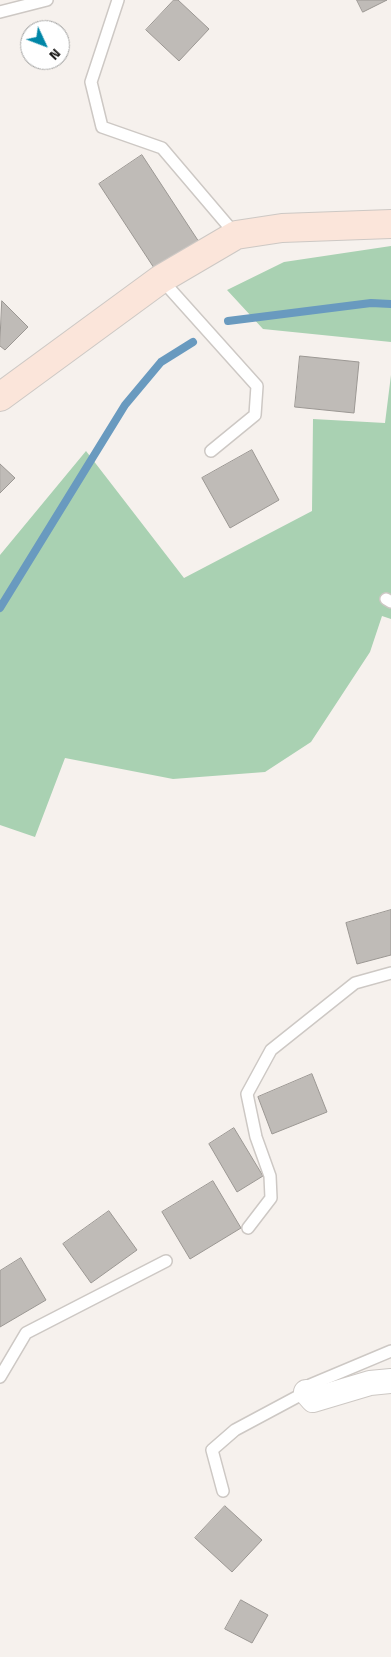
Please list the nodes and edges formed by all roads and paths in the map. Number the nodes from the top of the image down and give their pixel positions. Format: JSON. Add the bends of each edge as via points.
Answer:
{"nodes":[{"id":1,"x":47,"y":0,"type":"edge"},
{"id":2,"x":118,"y":0,"type":"edge"},
{"id":3,"x":0,"y":12,"type":"edge"},
{"id":4,"x":391,"y":224,"type":"edge"},
{"id":5,"x":236,"y":235,"type":"junction"},
{"id":6,"x":161,"y":279,"type":"junction"},
{"id":7,"x":0,"y":397,"type":"edge"},
{"id":8,"x":211,"y":452,"type":"dead end"},
{"id":9,"x":391,"y":973,"type":"edge"},
{"id":10,"x":248,"y":1228,"type":"dead end"},
{"id":11,"x":166,"y":1261,"type":"dead end"},
{"id":12,"x":391,"y":1351,"type":"edge"},
{"id":13,"x":0,"y":1377,"type":"edge"},
{"id":14,"x":391,"y":1381,"type":"edge"},
{"id":15,"x":306,"y":1392,"type":"junction"},
{"id":16,"x":223,"y":1491,"type":"dead end"}],
"edges":[{"from":1,"to":3,"type":"lane"},
{"from":2,"to":5,"type":"lane","via":[[91,82],[102,127],[162,148]]},
{"from":4,"to":5,"type":"street","via":[[282,228]]},
{"from":5,"to":6,"type":"street"},
{"from":6,"to":7,"type":"street"},
{"from":6,"to":8,"type":"lane","via":[[257,386],[255,415]]},
{"from":9,"to":10,"type":"lane","via":[[355,983],[271,1050],[247,1094],[256,1137],[270,1176],[271,1198]]},
{"from":11,"to":13,"type":"lane","via":[[26,1333]]},
{"from":12,"to":15,"type":"lane","via":[[310,1385]]},
{"from":14,"to":15,"type":"street","via":[[370,1383],[313,1400]]},
{"from":15,"to":16,"type":"lane","via":[[235,1430],[212,1450]]}]}
